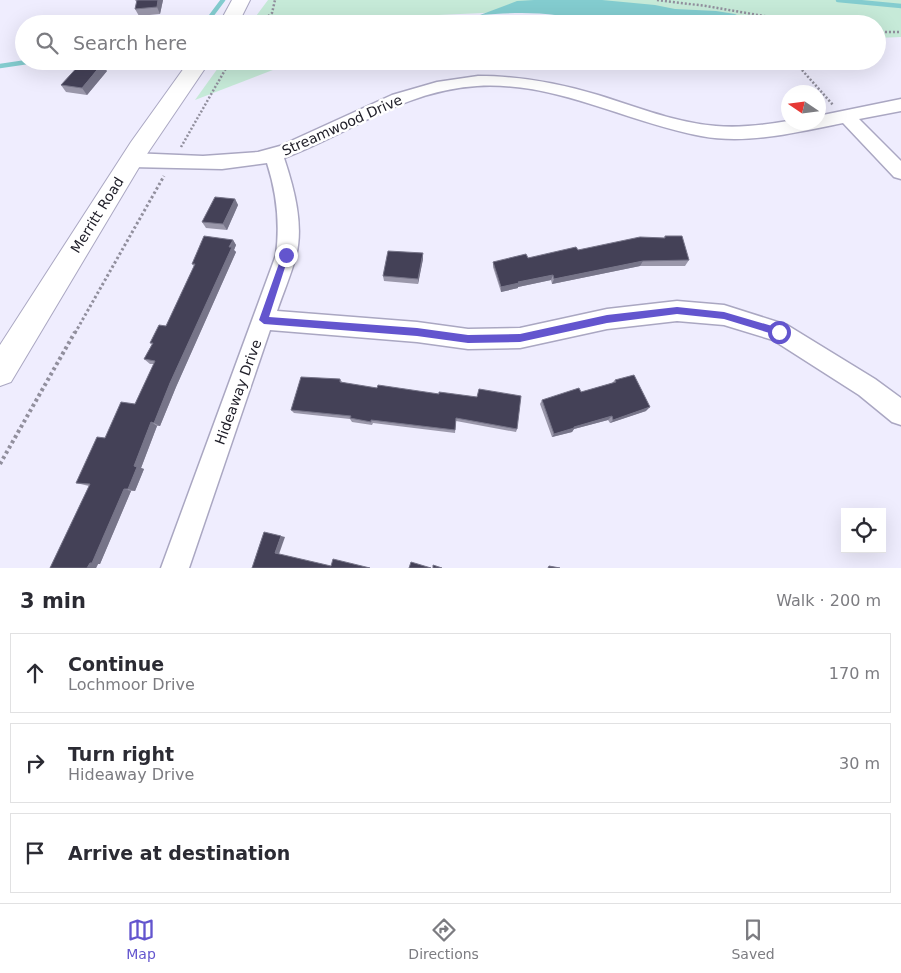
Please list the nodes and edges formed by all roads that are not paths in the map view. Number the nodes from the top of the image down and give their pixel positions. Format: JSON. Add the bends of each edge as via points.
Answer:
{"nodes":[{"id":1,"x":241,"y":0,"type":"edge"},
{"id":2,"x":233,"y":15,"type":"edge"},
{"id":3,"x":194,"y":70,"type":"edge"},
{"id":4,"x":901,"y":105,"type":"edge"},
{"id":5,"x":847,"y":117,"type":"junction"},
{"id":6,"x":826,"y":121,"type":"edge"},
{"id":7,"x":781,"y":128,"type":"edge"},
{"id":8,"x":274,"y":155,"type":"junction"},
{"id":9,"x":131,"y":160,"type":"junction"},
{"id":10,"x":901,"y":172,"type":"edge"},
{"id":11,"x":264,"y":320,"type":"junction"},
{"id":12,"x":0,"y":372,"type":"edge"},
{"id":13,"x":901,"y":413,"type":"edge"},
{"id":14,"x":175,"y":568,"type":"edge"}],
"edges":[{"from":1,"to":2,"type":"street"},
{"from":3,"to":9,"type":"street","name":"Merritt Road"},
{"from":4,"to":5,"type":"street"},
{"from":5,"to":6,"type":"street"},
{"from":5,"to":10,"type":"street"},
{"from":7,"to":8,"type":"street","name":"Streamwood Drive","via":[[704,131],[666,123],[562,88],[479,80],[434,87],[381,105]]},
{"from":8,"to":9,"type":"street","name":"Streamwood Drive","via":[[231,161]]},
{"from":8,"to":11,"type":"street","name":"Hideaway Drive","via":[[286,194],[289,236],[286,255]]},
{"from":9,"to":12,"type":"street","name":"Merritt Road"},
{"from":11,"to":13,"type":"street","via":[[468,339],[520,338],[607,319],[677,311],[724,316],[779,332],[867,387]]},
{"from":11,"to":14,"type":"street","name":"Hideaway Drive"}]}
